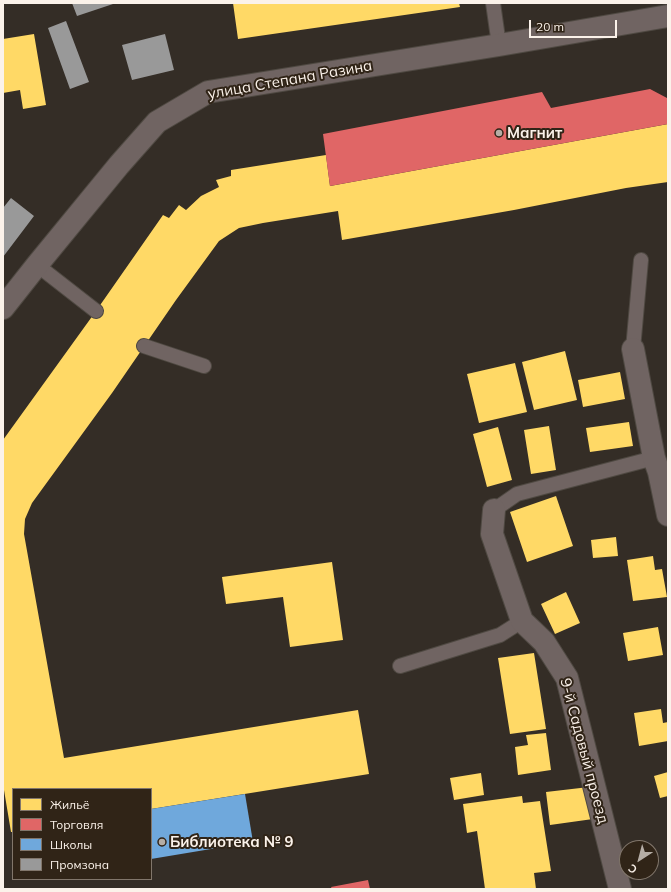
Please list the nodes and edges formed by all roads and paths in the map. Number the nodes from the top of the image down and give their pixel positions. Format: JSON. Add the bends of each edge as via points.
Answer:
{"nodes":[{"id":1,"x":493,"y":3,"type":"edge"},
{"id":2,"x":668,"y":16,"type":"edge"},
{"id":3,"x":499,"y":45,"type":"junction"},
{"id":4,"x":641,"y":260,"type":"dead end"},
{"id":5,"x":37,"y":265,"type":"junction"},
{"id":6,"x":3,"y":308,"type":"edge"},
{"id":7,"x":96,"y":311,"type":"dead end"},
{"id":8,"x":144,"y":346,"type":"dead end"},
{"id":9,"x":633,"y":349,"type":"joint"},
{"id":10,"x":204,"y":366,"type":"dead end"},
{"id":11,"x":654,"y":458,"type":"junction"},
{"id":12,"x":494,"y":510,"type":"joint"},
{"id":13,"x":668,"y":515,"type":"edge"},
{"id":14,"x":522,"y":621,"type":"junction"},
{"id":15,"x":400,"y":666,"type":"dead end"},
{"id":16,"x":620,"y":889,"type":"edge"}],
"edges":[{"from":1,"to":3,"type":"lane"},
{"from":2,"to":3,"type":"street","name":"улица Степана Разина"},
{"from":3,"to":5,"type":"street","name":"улица Степана Разина","via":[[208,92],[157,122]]},
{"from":4,"to":9,"type":"lane"},
{"from":5,"to":6,"type":"street","name":"улица Степана Разина"},
{"from":5,"to":7,"type":"lane"},
{"from":8,"to":10,"type":"lane"},
{"from":9,"to":11,"type":"street"},
{"from":11,"to":12,"type":"lane","via":[[517,494]]},
{"from":11,"to":13,"type":"street"},
{"from":12,"to":14,"type":"street","name":"9-й Садовый проезд","via":[[492,534]]},
{"from":14,"to":15,"type":"lane","via":[[500,635]]},
{"from":14,"to":16,"type":"street","name":"9-й Садовый проезд","via":[[544,642],[567,678]]}]}
